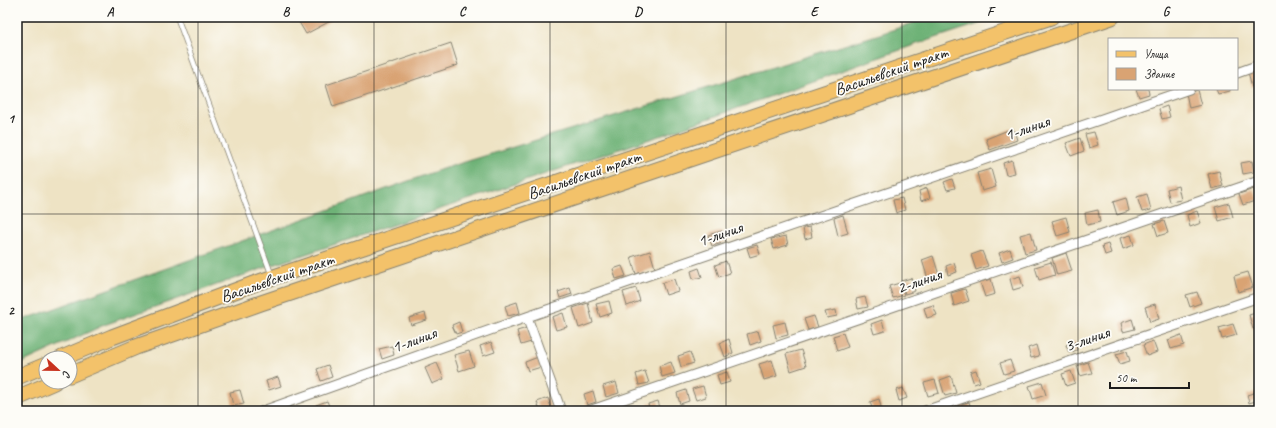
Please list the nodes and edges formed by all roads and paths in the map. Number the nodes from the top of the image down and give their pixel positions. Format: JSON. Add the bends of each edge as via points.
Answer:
{"nodes":[{"id":1,"x":177,"y":17,"type":"edge"},
{"id":2,"x":1051,"y":17,"type":"edge"},
{"id":3,"x":1112,"y":17,"type":"edge"},
{"id":4,"x":1259,"y":65,"type":"edge"},
{"id":5,"x":1238,"y":72,"type":"edge"},
{"id":6,"x":1186,"y":90,"type":"edge"},
{"id":7,"x":1259,"y":181,"type":"edge"},
{"id":8,"x":273,"y":278,"type":"junction"},
{"id":9,"x":1259,"y":297,"type":"edge"},
{"id":10,"x":527,"y":317,"type":"junction"},
{"id":11,"x":78,"y":351,"type":"edge"},
{"id":12,"x":38,"y":368,"type":"edge"},
{"id":13,"x":78,"y":372,"type":"edge"},
{"id":14,"x":17,"y":377,"type":"edge"},
{"id":15,"x":38,"y":389,"type":"edge"},
{"id":16,"x":17,"y":398,"type":"edge"},
{"id":17,"x":263,"y":411,"type":"edge"},
{"id":18,"x":561,"y":411,"type":"edge"},
{"id":19,"x":589,"y":411,"type":"edge"},
{"id":20,"x":925,"y":411,"type":"edge"}],
"edges":[{"from":1,"to":8,"type":"lane"},
{"from":2,"to":8,"type":"main road","name":"Васильевский тракт"},
{"from":3,"to":13,"type":"main road","name":"Васильевский тракт","via":[[261,303],[136,347]]},
{"from":4,"to":5,"type":"street"},
{"from":6,"to":10,"type":"street","name":"1-линия"},
{"from":7,"to":19,"type":"street","name":"2-линия"},
{"from":8,"to":11,"type":"main road","name":"Васильевский тракт"},
{"from":9,"to":20,"type":"street","name":"3-линия"},
{"from":10,"to":17,"type":"street","name":"1-линия"},
{"from":10,"to":18,"type":"street"},
{"from":12,"to":14,"type":"main road"},
{"from":15,"to":16,"type":"main road"}]}
